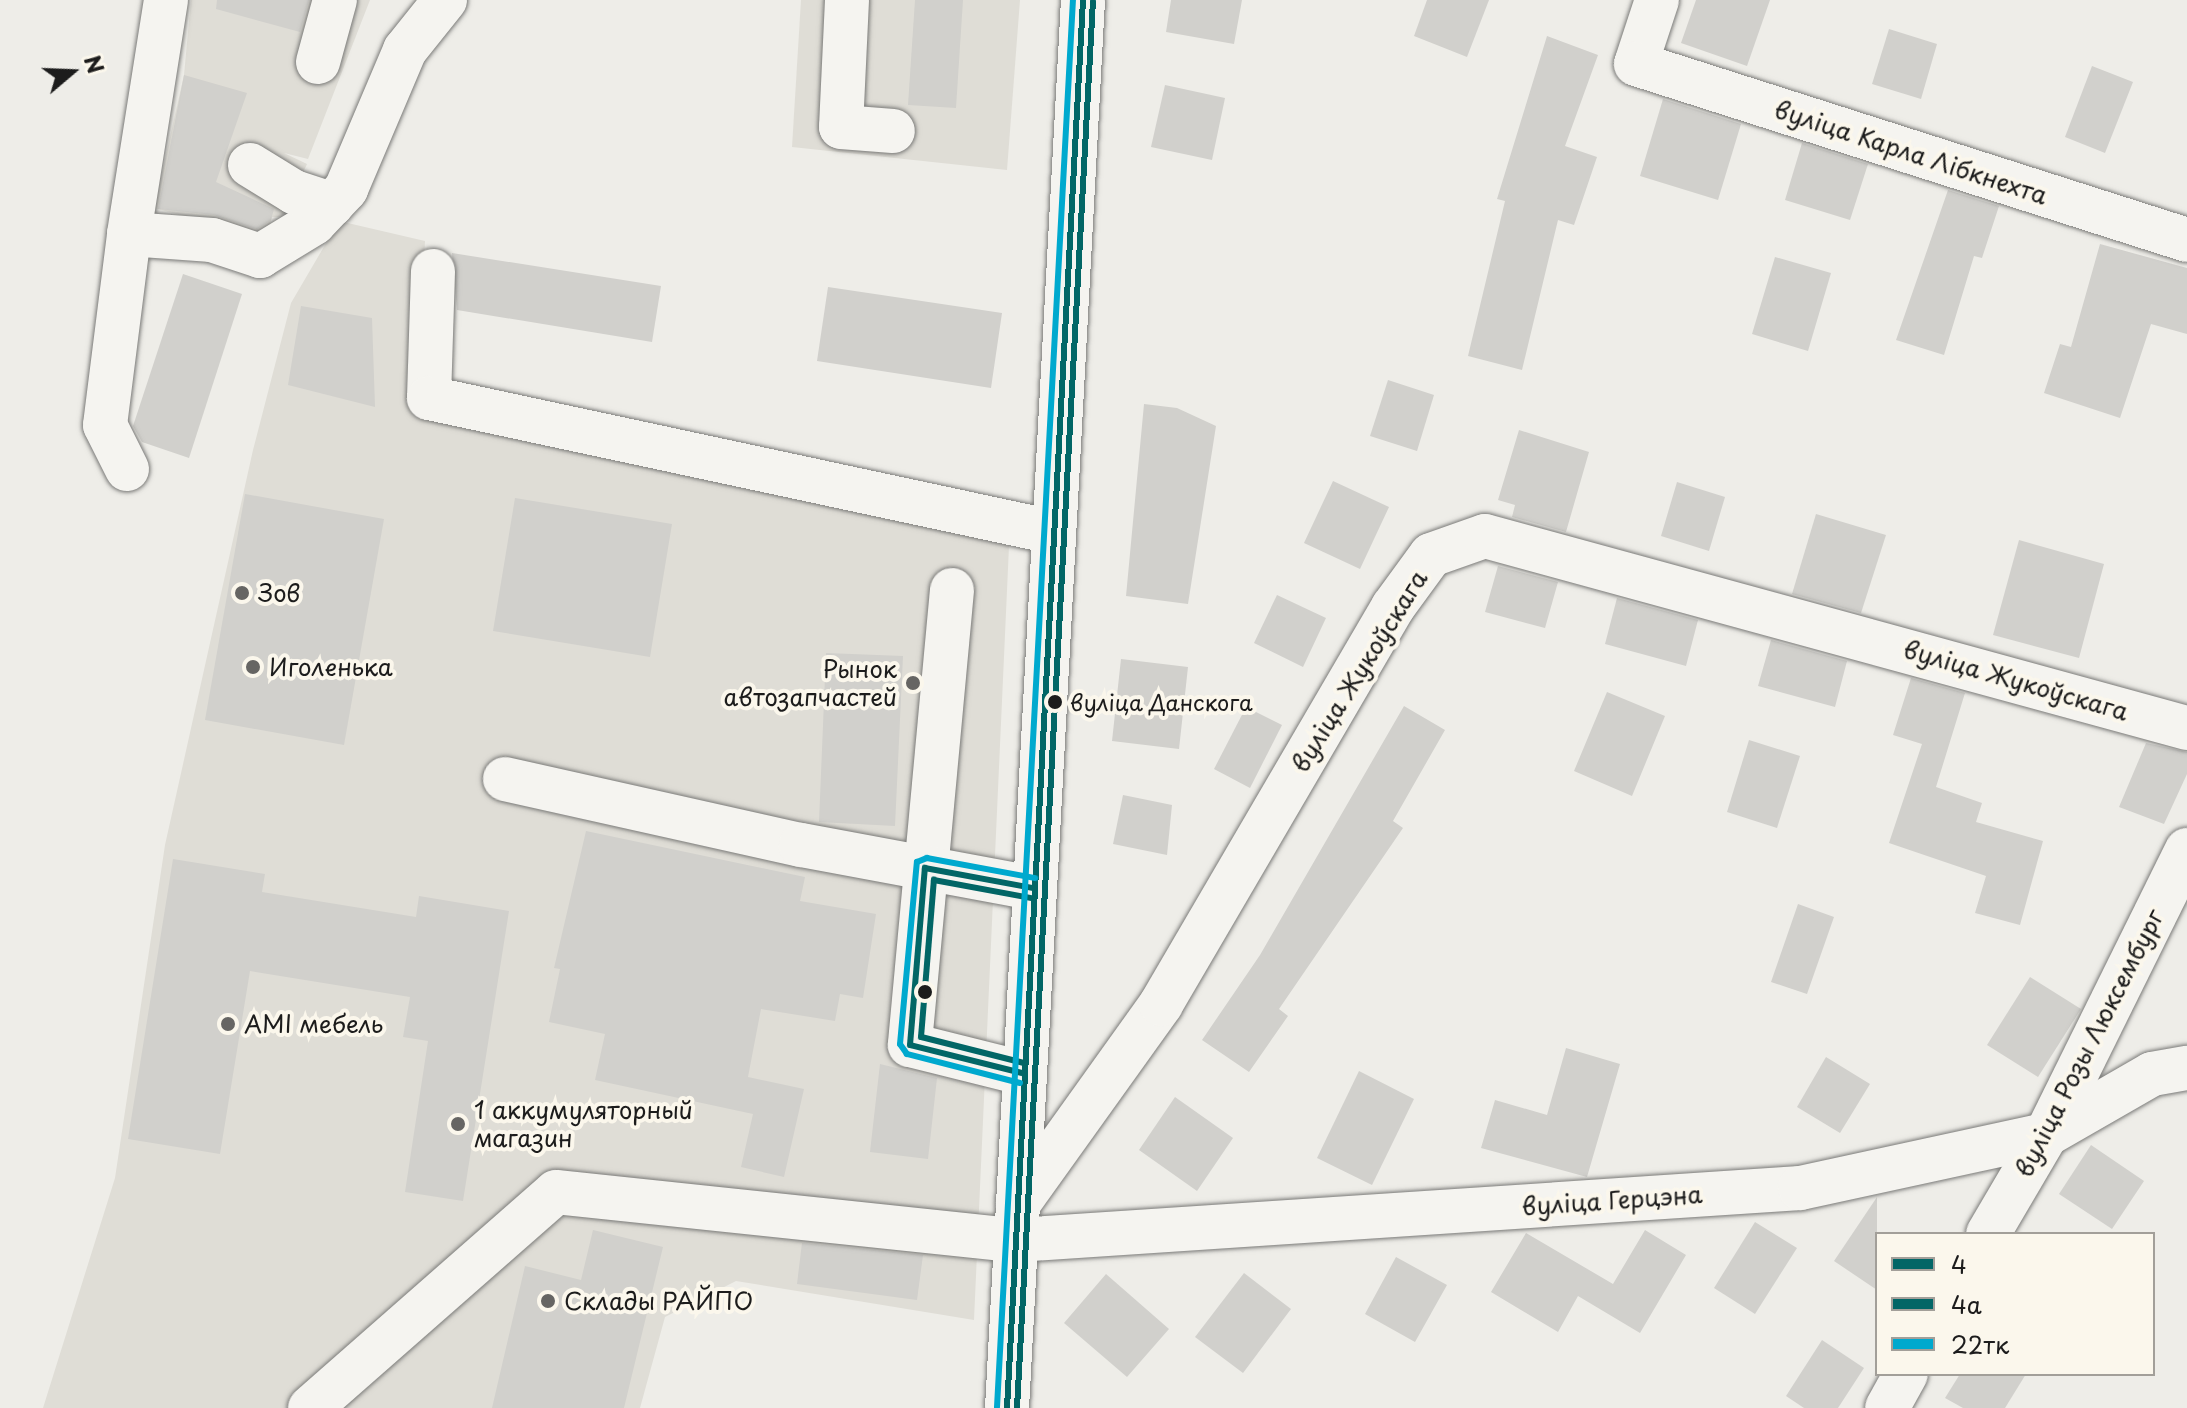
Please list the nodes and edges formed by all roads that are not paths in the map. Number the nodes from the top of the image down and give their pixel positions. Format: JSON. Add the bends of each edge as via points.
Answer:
{"nodes":[{"id":1,"x":166,"y":0,"type":"edge"},
{"id":2,"x":335,"y":0,"type":"edge"},
{"id":3,"x":445,"y":0,"type":"edge"},
{"id":4,"x":847,"y":0,"type":"edge"},
{"id":5,"x":1083,"y":0,"type":"edge"},
{"id":6,"x":1657,"y":0,"type":"edge"},
{"id":7,"x":318,"y":62,"type":"dead end"},
{"id":8,"x":893,"y":131,"type":"dead end"},
{"id":9,"x":250,"y":165,"type":"dead end"},
{"id":10,"x":332,"y":204,"type":"junction"},
{"id":11,"x":129,"y":234,"type":"junction"},
{"id":12,"x":2187,"y":240,"type":"edge"},
{"id":13,"x":433,"y":271,"type":"dead end"},
{"id":14,"x":127,"y":469,"type":"dead end"},
{"id":15,"x":1053,"y":532,"type":"junction"},
{"id":16,"x":952,"y":590,"type":"dead end"},
{"id":17,"x":2187,"y":728,"type":"edge"},
{"id":18,"x":505,"y":779,"type":"dead end"},
{"id":19,"x":2187,"y":850,"type":"edge"},
{"id":20,"x":925,"y":868,"type":"junction"},
{"id":21,"x":1033,"y":888,"type":"junction"},
{"id":22,"x":2187,"y":1068,"type":"edge"},
{"id":23,"x":1022,"y":1073,"type":"junction"},
{"id":24,"x":2046,"y":1135,"type":"junction"},
{"id":25,"x":1017,"y":1222,"type":"junction"},
{"id":26,"x":1989,"y":1232,"type":"edge"},
{"id":27,"x":1905,"y":1376,"type":"edge"},
{"id":28,"x":310,"y":1408,"type":"edge"},
{"id":29,"x":1007,"y":1408,"type":"edge"},
{"id":30,"x":1887,"y":1408,"type":"edge"}],
"edges":[{"from":1,"to":11,"type":"street"},
{"from":2,"to":7,"type":"street"},
{"from":3,"to":10,"type":"street","via":[[405,50],[346,189]]},
{"from":4,"to":8,"type":"street","via":[[841,127]]},
{"from":5,"to":15,"type":"street"},
{"from":6,"to":12,"type":"street","name":"вуліца Карла Лібкнехта","via":[[1636,64]]},
{"from":9,"to":10,"type":"street","via":[[294,192]]},
{"from":10,"to":11,"type":"street","via":[[314,223],[260,256],[212,240]]},
{"from":11,"to":14,"type":"street","via":[[105,425]]},
{"from":13,"to":15,"type":"street","via":[[429,398]]},
{"from":15,"to":21,"type":"street"},
{"from":16,"to":20,"type":"street"},
{"from":17,"to":25,"type":"street","name":"вуліца Жукоўскага","via":[[1485,536],[1431,555],[1393,607],[1161,1004]]},
{"from":18,"to":20,"type":"street"},
{"from":19,"to":24,"type":"street","name":"вуліца Розы Люксембург"},
{"from":20,"to":21,"type":"street"},
{"from":20,"to":23,"type":"street","via":[[910,1045]]},
{"from":21,"to":23,"type":"street"},
{"from":22,"to":24,"type":"street","name":"вуліца Герцэна","via":[[2152,1074]]},
{"from":23,"to":25,"type":"street"},
{"from":24,"to":25,"type":"street","name":"вуліца Герцэна","via":[[1800,1188]]},
{"from":24,"to":26,"type":"street","name":"вуліца Розы Люксембург"},
{"from":25,"to":28,"type":"street","name":"вуліца Герцэна","via":[[556,1192]]},
{"from":25,"to":29,"type":"street"},
{"from":27,"to":30,"type":"street"}]}
